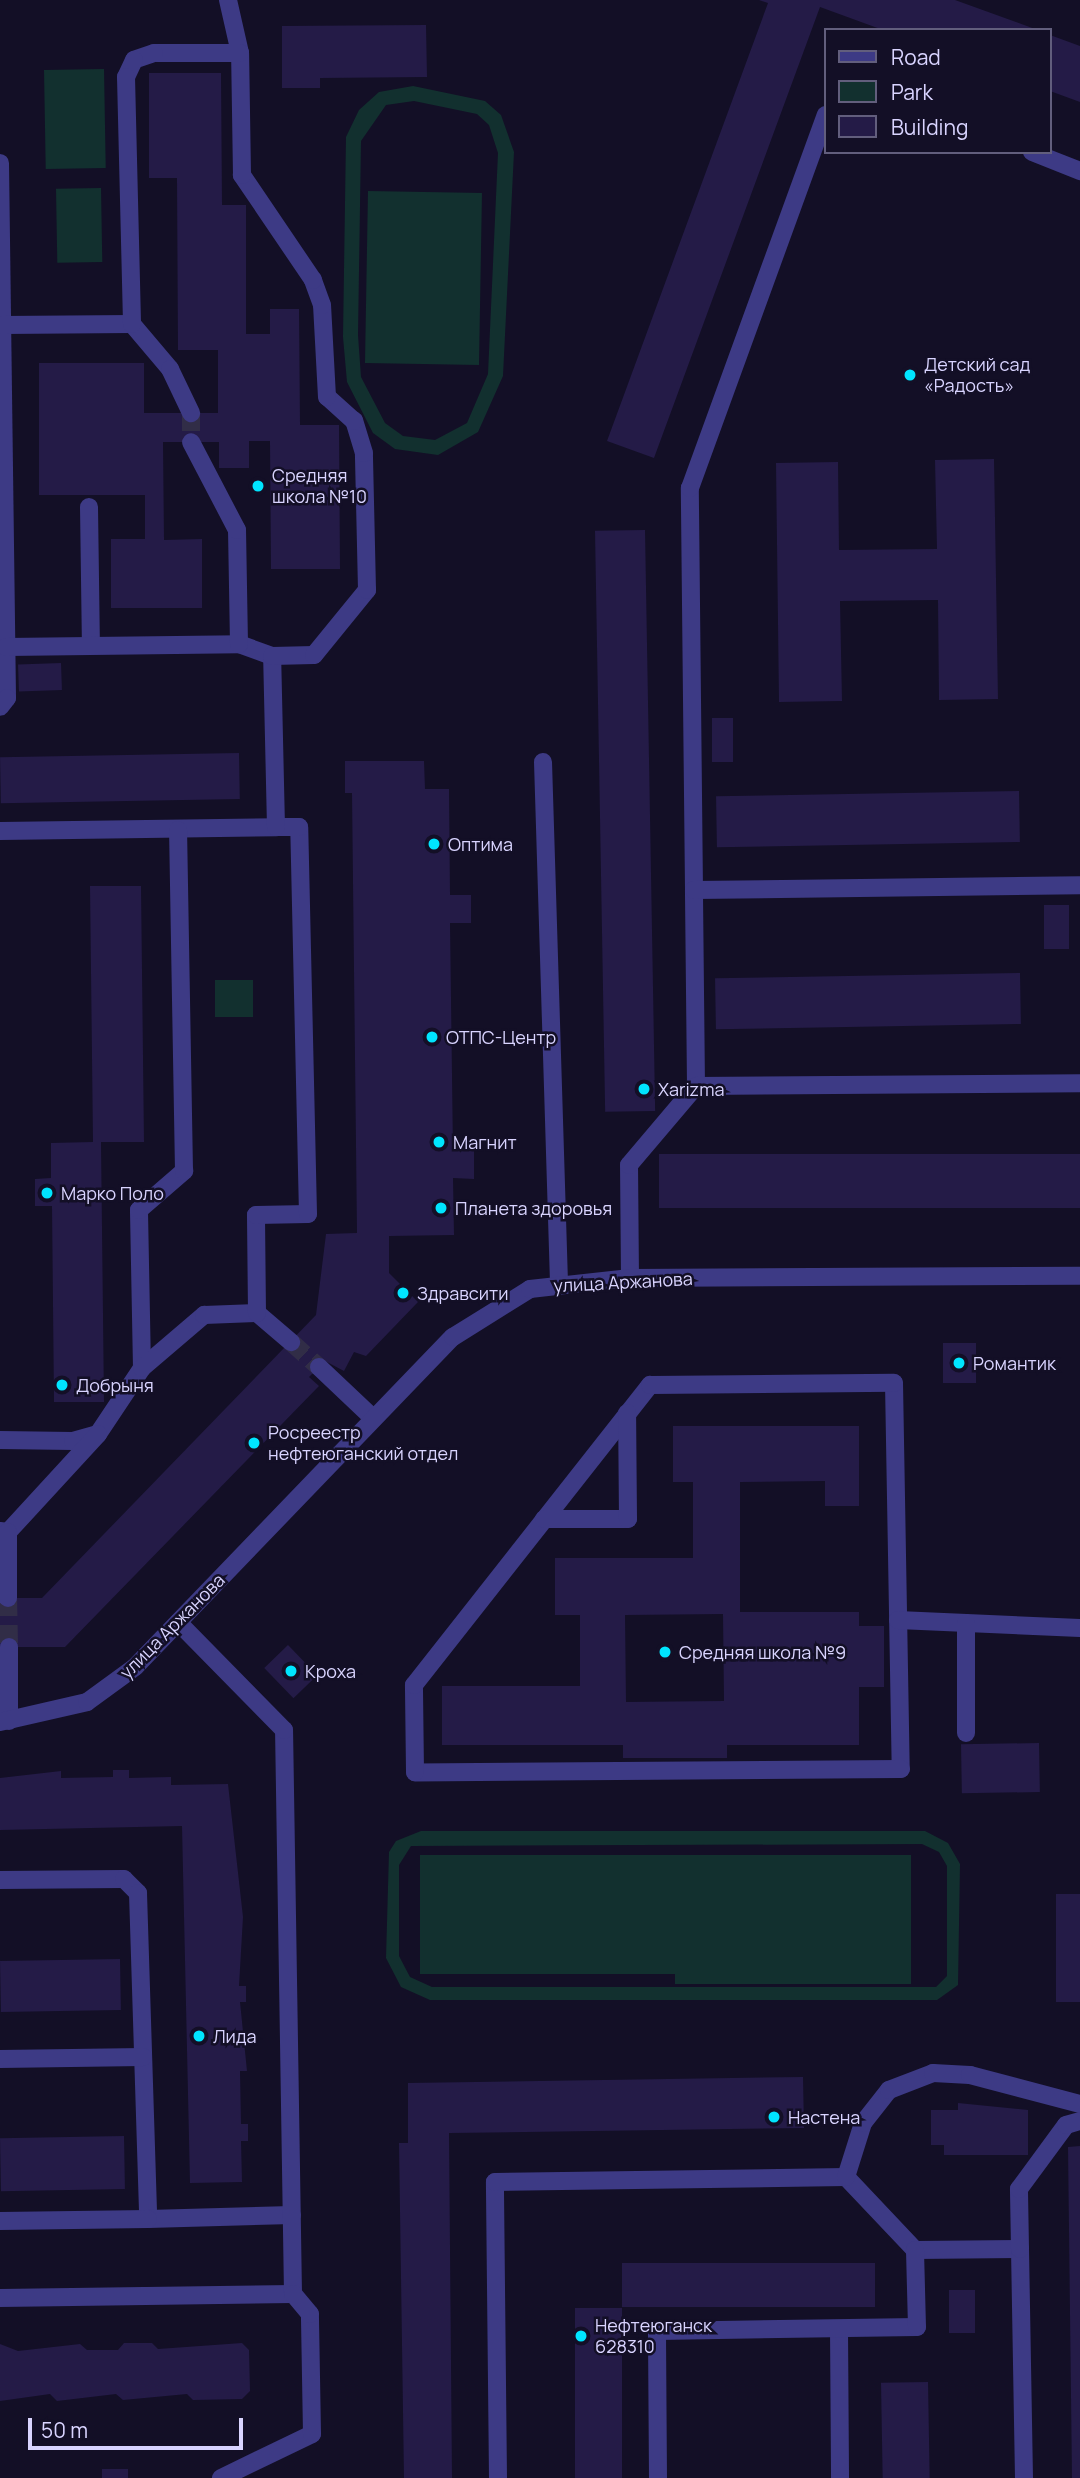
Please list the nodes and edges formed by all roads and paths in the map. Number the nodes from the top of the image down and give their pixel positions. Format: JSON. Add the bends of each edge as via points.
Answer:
{"nodes":[{"id":1,"x":228,"y":0,"type":"edge"},
{"id":2,"x":240,"y":53,"type":"junction"},
{"id":3,"x":824,"y":121,"type":"edge"},
{"id":4,"x":1037,"y":154,"type":"edge"},
{"id":5,"x":0,"y":163,"type":"edge"},
{"id":6,"x":1080,"y":171,"type":"edge"},
{"id":7,"x":132,"y":324,"type":"junction"},
{"id":8,"x":2,"y":325,"type":"junction"},
{"id":9,"x":191,"y":413,"type":"tunnel mouth"},
{"id":10,"x":191,"y":442,"type":"tunnel mouth"},
{"id":11,"x":89,"y":507,"type":"dead end"},
{"id":12,"x":239,"y":644,"type":"junction"},
{"id":13,"x":91,"y":645,"type":"junction"},
{"id":14,"x":6,"y":647,"type":"junction"},
{"id":15,"x":272,"y":656,"type":"junction"},
{"id":16,"x":0,"y":707,"type":"edge"},
{"id":17,"x":543,"y":762,"type":"dead end"},
{"id":18,"x":276,"y":827,"type":"junction"},
{"id":19,"x":178,"y":830,"type":"junction"},
{"id":20,"x":0,"y":831,"type":"edge"},
{"id":21,"x":1080,"y":885,"type":"edge"},
{"id":22,"x":694,"y":890,"type":"junction"},
{"id":23,"x":1080,"y":1083,"type":"edge"},
{"id":24,"x":696,"y":1087,"type":"junction"},
{"id":25,"x":1080,"y":1276,"type":"edge"},
{"id":26,"x":630,"y":1278,"type":"junction"},
{"id":27,"x":559,"y":1283,"type":"junction"},
{"id":28,"x":257,"y":1313,"type":"junction"},
{"id":29,"x":291,"y":1342,"type":"tunnel mouth"},
{"id":30,"x":319,"y":1367,"type":"tunnel mouth"},
{"id":31,"x":142,"y":1368,"type":"junction"},
{"id":32,"x":627,"y":1413,"type":"junction"},
{"id":33,"x":373,"y":1418,"type":"junction"},
{"id":34,"x":98,"y":1434,"type":"junction"},
{"id":35,"x":0,"y":1440,"type":"edge"},
{"id":36,"x":544,"y":1519,"type":"junction"},
{"id":37,"x":4,"y":1532,"type":"edge"},
{"id":38,"x":8,"y":1598,"type":"tunnel mouth"},
{"id":39,"x":898,"y":1620,"type":"junction"},
{"id":40,"x":178,"y":1622,"type":"junction"},
{"id":41,"x":966,"y":1623,"type":"junction"},
{"id":42,"x":1080,"y":1628,"type":"edge"},
{"id":43,"x":9,"y":1647,"type":"tunnel mouth"},
{"id":44,"x":5,"y":1721,"type":"edge"},
{"id":45,"x":966,"y":1733,"type":"dead end"},
{"id":46,"x":0,"y":1880,"type":"edge"},
{"id":47,"x":143,"y":2057,"type":"junction"},
{"id":48,"x":0,"y":2059,"type":"edge"},
{"id":49,"x":1080,"y":2104,"type":"edge"},
{"id":50,"x":1080,"y":2121,"type":"edge"},
{"id":51,"x":846,"y":2177,"type":"junction"},
{"id":52,"x":292,"y":2215,"type":"junction"},
{"id":53,"x":148,"y":2219,"type":"junction"},
{"id":54,"x":0,"y":2221,"type":"edge"},
{"id":55,"x":1020,"y":2249,"type":"junction"},
{"id":56,"x":915,"y":2250,"type":"junction"},
{"id":57,"x":293,"y":2294,"type":"junction"},
{"id":58,"x":0,"y":2298,"type":"edge"},
{"id":59,"x":839,"y":2329,"type":"junction"},
{"id":60,"x":221,"y":2478,"type":"edge"},
{"id":61,"x":498,"y":2478,"type":"edge"},
{"id":62,"x":658,"y":2478,"type":"edge"},
{"id":63,"x":840,"y":2478,"type":"edge"},
{"id":64,"x":1024,"y":2478,"type":"edge"}],
"edges":[{"from":1,"to":2,"type":"street"},
{"from":2,"to":7,"type":"street","via":[[154,53],[134,60],[126,77]]},
{"from":2,"to":15,"type":"street","via":[[242,175],[313,280],[322,305],[327,397],[354,421],[364,453],[367,590],[314,655]]},
{"from":3,"to":22,"type":"street","via":[[690,488]]},
{"from":4,"to":6,"type":"street"},
{"from":5,"to":8,"type":"street"},
{"from":7,"to":8,"type":"street"},
{"from":7,"to":9,"type":"street","via":[[170,369]]},
{"from":8,"to":14,"type":"street"},
{"from":10,"to":12,"type":"street","via":[[237,530]]},
{"from":11,"to":13,"type":"street"},
{"from":12,"to":13,"type":"street"},
{"from":12,"to":15,"type":"street"},
{"from":13,"to":14,"type":"street"},
{"from":14,"to":16,"type":"street","via":[[7,698]]},
{"from":15,"to":18,"type":"street"},
{"from":17,"to":27,"type":"street"},
{"from":18,"to":19,"type":"street"},
{"from":18,"to":28,"type":"street","via":[[299,827],[308,1214],[256,1215]]},
{"from":19,"to":20,"type":"street"},
{"from":19,"to":31,"type":"street","via":[[184,1171],[139,1210]]},
{"from":21,"to":22,"type":"street"},
{"from":22,"to":24,"type":"street"},
{"from":23,"to":24,"type":"street"},
{"from":24,"to":26,"type":"street","via":[[629,1165]]},
{"from":25,"to":26,"type":"street","name":"улица Аржанова"},
{"from":26,"to":27,"type":"street","name":"улица Аржанова"},
{"from":27,"to":33,"type":"street","name":"улица Аржанова","via":[[530,1289],[484,1312]]},
{"from":28,"to":29,"type":"street"},
{"from":28,"to":31,"type":"street","via":[[204,1315]]},
{"from":30,"to":33,"type":"street"},
{"from":31,"to":34,"type":"street"},
{"from":32,"to":36,"type":"street"},
{"from":32,"to":36,"type":"street","via":[[628,1519]]},
{"from":32,"to":39,"type":"street","via":[[650,1385],[894,1383]]},
{"from":33,"to":40,"type":"street","name":"улица Аржанова"},
{"from":34,"to":35,"type":"street","via":[[73,1441]]},
{"from":34,"to":37,"type":"street"},
{"from":36,"to":39,"type":"street","via":[[414,1685],[415,1772],[901,1769]]},
{"from":37,"to":38,"type":"street"},
{"from":39,"to":41,"type":"street"},
{"from":40,"to":44,"type":"street","name":"улица Аржанова","via":[[135,1667],[87,1702]]},
{"from":40,"to":52,"type":"street","via":[[284,1730]]},
{"from":41,"to":42,"type":"street"},
{"from":41,"to":45,"type":"street"},
{"from":43,"to":44,"type":"street"},
{"from":46,"to":47,"type":"street","via":[[124,1879],[138,1893]]},
{"from":47,"to":48,"type":"street"},
{"from":47,"to":53,"type":"street"},
{"from":49,"to":51,"type":"street","via":[[970,2075],[909,2079],[889,2090],[863,2123]]},
{"from":50,"to":55,"type":"street","via":[[1066,2124],[1019,2189]]},
{"from":51,"to":56,"type":"street"},
{"from":51,"to":61,"type":"street","via":[[495,2182]]},
{"from":52,"to":53,"type":"street"},
{"from":52,"to":57,"type":"street"},
{"from":53,"to":54,"type":"street"},
{"from":55,"to":56,"type":"street"},
{"from":55,"to":64,"type":"street"},
{"from":56,"to":59,"type":"street","via":[[917,2328]]},
{"from":57,"to":58,"type":"street"},
{"from":57,"to":60,"type":"street","via":[[310,2314],[312,2434]]},
{"from":59,"to":62,"type":"street","via":[[657,2331]]},
{"from":59,"to":63,"type":"street"}]}
